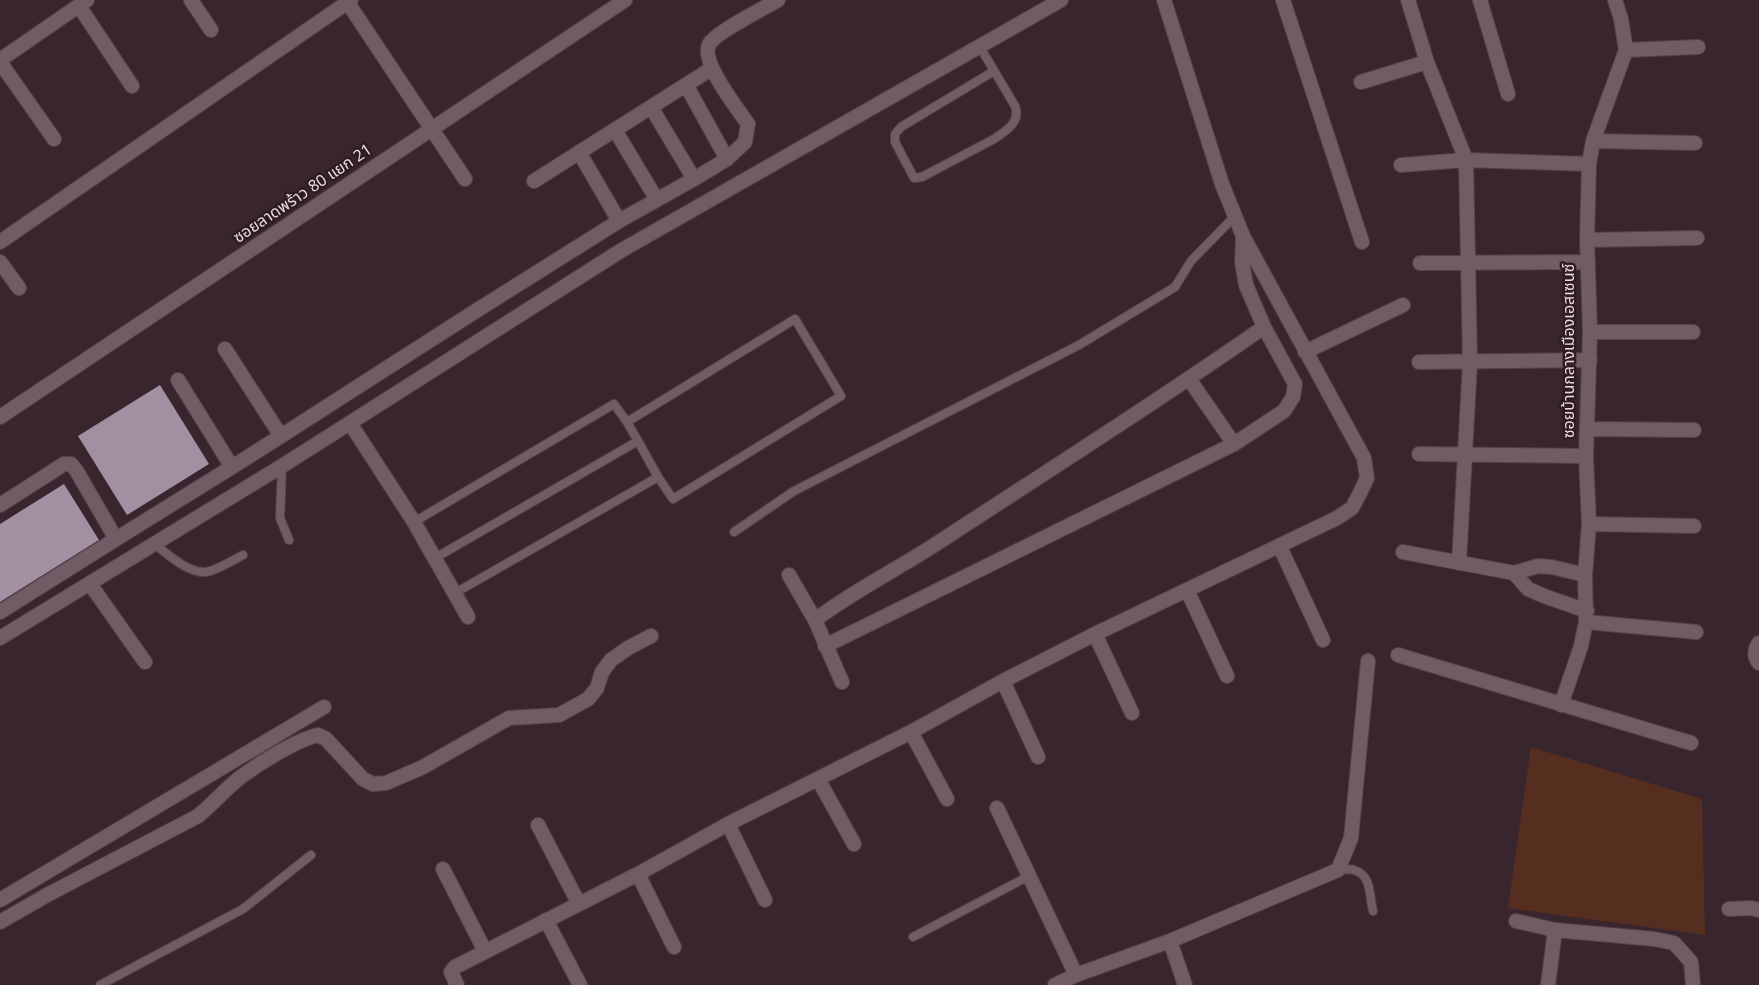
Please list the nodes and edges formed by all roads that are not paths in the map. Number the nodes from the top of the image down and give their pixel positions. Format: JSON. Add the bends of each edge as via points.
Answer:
{"nodes":[{"id":1,"x":191,"y":0,"type":"edge"},
{"id":2,"x":625,"y":0,"type":"edge"},
{"id":3,"x":778,"y":0,"type":"edge"},
{"id":4,"x":1061,"y":0,"type":"edge"},
{"id":5,"x":1164,"y":0,"type":"edge"},
{"id":6,"x":1283,"y":0,"type":"edge"},
{"id":7,"x":1408,"y":0,"type":"edge"},
{"id":8,"x":1480,"y":0,"type":"edge"},
{"id":9,"x":1615,"y":0,"type":"edge"},
{"id":10,"x":348,"y":1,"type":"edge"},
{"id":11,"x":83,"y":3,"type":"edge"},
{"id":12,"x":211,"y":30,"type":"dead end"},
{"id":13,"x":980,"y":47,"type":"junction"},
{"id":14,"x":1698,"y":47,"type":"dead end"},
{"id":15,"x":1626,"y":50,"type":"junction"},
{"id":16,"x":0,"y":61,"type":"edge"},
{"id":17,"x":1427,"y":62,"type":"junction"},
{"id":18,"x":712,"y":69,"type":"junction"},
{"id":19,"x":994,"y":71,"type":"junction"},
{"id":20,"x":1361,"y":82,"type":"dead end"},
{"id":21,"x":686,"y":85,"type":"junction"},
{"id":22,"x":132,"y":86,"type":"dead end"},
{"id":23,"x":1508,"y":94,"type":"dead end"},
{"id":24,"x":651,"y":107,"type":"junction"},
{"id":25,"x":432,"y":128,"type":"junction"},
{"id":26,"x":615,"y":130,"type":"junction"},
{"id":27,"x":54,"y":139,"type":"dead end"},
{"id":28,"x":1593,"y":141,"type":"junction"},
{"id":29,"x":1695,"y":143,"type":"dead end"},
{"id":30,"x":579,"y":152,"type":"junction"},
{"id":31,"x":727,"y":159,"type":"junction"},
{"id":32,"x":1466,"y":160,"type":"junction"},
{"id":33,"x":1589,"y":164,"type":"junction"},
{"id":34,"x":1401,"y":165,"type":"dead end"},
{"id":35,"x":465,"y":179,"type":"dead end"},
{"id":36,"x":694,"y":180,"type":"junction"},
{"id":37,"x":534,"y":181,"type":"dead end"},
{"id":38,"x":657,"y":200,"type":"junction"},
{"id":39,"x":1234,"y":216,"type":"junction"},
{"id":40,"x":619,"y":221,"type":"junction"},
{"id":41,"x":1243,"y":236,"type":"junction"},
{"id":42,"x":1697,"y":238,"type":"dead end"},
{"id":43,"x":1587,"y":240,"type":"junction"},
{"id":44,"x":0,"y":242,"type":"edge"},
{"id":45,"x":1362,"y":242,"type":"dead end"},
{"id":46,"x":0,"y":262,"type":"edge"},
{"id":47,"x":1588,"y":262,"type":"junction"},
{"id":48,"x":1467,"y":263,"type":"junction"},
{"id":49,"x":1420,"y":264,"type":"dead end"},
{"id":50,"x":19,"y":288,"type":"dead end"},
{"id":51,"x":1403,"y":305,"type":"dead end"},
{"id":52,"x":1264,"y":327,"type":"junction"},
{"id":53,"x":1590,"y":332,"type":"junction"},
{"id":54,"x":1693,"y":332,"type":"dead end"},
{"id":55,"x":225,"y":350,"type":"dead end"},
{"id":56,"x":1305,"y":352,"type":"junction"},
{"id":57,"x":1590,"y":360,"type":"junction"},
{"id":58,"x":1419,"y":362,"type":"dead end"},
{"id":59,"x":1470,"y":362,"type":"junction"},
{"id":60,"x":1189,"y":379,"type":"junction"},
{"id":61,"x":178,"y":380,"type":"dead end"},
{"id":62,"x":0,"y":417,"type":"edge"},
{"id":63,"x":627,"y":422,"type":"junction"},
{"id":64,"x":350,"y":423,"type":"junction"},
{"id":65,"x":1587,"y":429,"type":"junction"},
{"id":66,"x":1694,"y":430,"type":"dead end"},
{"id":67,"x":281,"y":436,"type":"junction"},
{"id":68,"x":638,"y":441,"type":"junction"},
{"id":69,"x":1234,"y":444,"type":"junction"},
{"id":70,"x":1419,"y":454,"type":"dead end"},
{"id":71,"x":1466,"y":455,"type":"junction"},
{"id":72,"x":1586,"y":456,"type":"junction"},
{"id":73,"x":232,"y":466,"type":"junction"},
{"id":74,"x":282,"y":466,"type":"junction"},
{"id":75,"x":658,"y":477,"type":"junction"},
{"id":76,"x":0,"y":505,"type":"edge"},
{"id":77,"x":414,"y":522,"type":"junction"},
{"id":78,"x":1589,"y":524,"type":"junction"},
{"id":79,"x":1694,"y":526,"type":"dead end"},
{"id":80,"x":734,"y":532,"type":"dead end"},
{"id":81,"x":116,"y":539,"type":"junction"},
{"id":82,"x":289,"y":540,"type":"dead end"},
{"id":83,"x":154,"y":544,"type":"junction"},
{"id":84,"x":1280,"y":547,"type":"junction"},
{"id":85,"x":1403,"y":552,"type":"dead end"},
{"id":86,"x":243,"y":555,"type":"dead end"},
{"id":87,"x":435,"y":558,"type":"junction"},
{"id":88,"x":1459,"y":563,"type":"junction"},
{"id":89,"x":1514,"y":573,"type":"junction"},
{"id":90,"x":1585,"y":574,"type":"junction"},
{"id":91,"x":789,"y":575,"type":"dead end"},
{"id":92,"x":90,"y":584,"type":"junction"},
{"id":93,"x":1187,"y":590,"type":"junction"},
{"id":94,"x":455,"y":593,"type":"junction"},
{"id":95,"x":0,"y":612,"type":"edge"},
{"id":96,"x":1586,"y":616,"type":"junction"},
{"id":97,"x":468,"y":617,"type":"dead end"},
{"id":98,"x":815,"y":620,"type":"junction"},
{"id":99,"x":1696,"y":632,"type":"dead end"},
{"id":100,"x":1095,"y":634,"type":"junction"},
{"id":101,"x":651,"y":636,"type":"dead end"},
{"id":102,"x":0,"y":638,"type":"edge"},
{"id":103,"x":1323,"y":640,"type":"dead end"},
{"id":104,"x":1759,"y":643,"type":"edge"},
{"id":105,"x":825,"y":646,"type":"junction"},
{"id":106,"x":1398,"y":655,"type":"dead end"},
{"id":107,"x":1368,"y":661,"type":"dead end"},
{"id":108,"x":145,"y":662,"type":"dead end"},
{"id":109,"x":1759,"y":664,"type":"edge"},
{"id":110,"x":1227,"y":676,"type":"dead end"},
{"id":111,"x":1002,"y":681,"type":"junction"},
{"id":112,"x":842,"y":682,"type":"dead end"},
{"id":113,"x":1561,"y":705,"type":"junction"},
{"id":114,"x":324,"y":707,"type":"dead end"},
{"id":115,"x":1132,"y":713,"type":"dead end"},
{"id":116,"x":912,"y":732,"type":"junction"},
{"id":117,"x":1691,"y":743,"type":"dead end"},
{"id":118,"x":1038,"y":757,"type":"dead end"},
{"id":119,"x":818,"y":779,"type":"junction"},
{"id":120,"x":947,"y":799,"type":"dead end"},
{"id":121,"x":997,"y":808,"type":"dead end"},
{"id":122,"x":728,"y":824,"type":"junction"},
{"id":123,"x":538,"y":825,"type":"dead end"},
{"id":124,"x":854,"y":844,"type":"dead end"},
{"id":125,"x":311,"y":855,"type":"dead end"},
{"id":126,"x":443,"y":869,"type":"dead end"},
{"id":127,"x":1338,"y":870,"type":"junction"},
{"id":128,"x":638,"y":874,"type":"junction"},
{"id":129,"x":1029,"y":876,"type":"junction"},
{"id":130,"x":0,"y":900,"type":"edge"},
{"id":131,"x":765,"y":900,"type":"dead end"},
{"id":132,"x":579,"y":904,"type":"junction"},
{"id":133,"x":1730,"y":909,"type":"dead end"},
{"id":134,"x":1759,"y":910,"type":"edge"},
{"id":135,"x":1373,"y":911,"type":"dead end"},
{"id":136,"x":546,"y":920,"type":"junction"},
{"id":137,"x":1516,"y":921,"type":"dead end"},
{"id":138,"x":0,"y":922,"type":"edge"},
{"id":139,"x":1555,"y":930,"type":"junction"},
{"id":140,"x":913,"y":937,"type":"dead end"},
{"id":141,"x":1170,"y":941,"type":"junction"},
{"id":142,"x":674,"y":947,"type":"dead end"},
{"id":143,"x":485,"y":951,"type":"junction"},
{"id":144,"x":1076,"y":975,"type":"junction"},
{"id":145,"x":100,"y":985,"type":"edge"},
{"id":146,"x":457,"y":985,"type":"edge"},
{"id":147,"x":580,"y":985,"type":"edge"},
{"id":148,"x":1055,"y":985,"type":"edge"},
{"id":149,"x":1185,"y":985,"type":"edge"},
{"id":150,"x":1548,"y":985,"type":"edge"},
{"id":151,"x":1693,"y":985,"type":"edge"}],
"edges":[{"from":1,"to":12,"type":"street"},
{"from":2,"to":25,"type":"street","name":"ซอยลาดพร้าว 80 แยก 21"},
{"from":3,"to":18,"type":"street","via":[[708,44],[707,55]]},
{"from":4,"to":13,"type":"street"},
{"from":5,"to":39,"type":"street"},
{"from":6,"to":45,"type":"street"},
{"from":7,"to":17,"type":"street"},
{"from":8,"to":23,"type":"street"},
{"from":9,"to":15,"type":"street","name":"ซอยบ้านกลางเมืองเอสเซนซ์"},
{"from":10,"to":25,"type":"street"},
{"from":10,"to":44,"type":"street"},
{"from":11,"to":16,"type":"street"},
{"from":11,"to":22,"type":"street"},
{"from":13,"to":19,"type":"lane"},
{"from":13,"to":64,"type":"street","via":[[622,250]]},
{"from":14,"to":15,"type":"street"},
{"from":15,"to":28,"type":"street","name":"ซอยบ้านกลางเมืองเอสเซนซ์"},
{"from":16,"to":27,"type":"street"},
{"from":17,"to":20,"type":"street"},
{"from":17,"to":32,"type":"street"},
{"from":18,"to":21,"type":"street"},
{"from":18,"to":31,"type":"street","via":[[748,124],[745,142]]},
{"from":19,"to":19,"type":"lane","via":[[1018,113],[1014,124],[988,143],[922,177],[914,178],[895,142],[895,134],[901,127]]},
{"from":21,"to":24,"type":"street"},
{"from":21,"to":31,"type":"street"},
{"from":24,"to":26,"type":"street"},
{"from":24,"to":36,"type":"street"},
{"from":25,"to":35,"type":"street"},
{"from":25,"to":62,"type":"street","name":"ซอยลาดพร้าว 80 แยก 21"},
{"from":26,"to":30,"type":"street"},
{"from":26,"to":38,"type":"street"},
{"from":28,"to":29,"type":"street"},
{"from":28,"to":33,"type":"street","name":"ซอยบ้านกลางเมืองเอสเซนซ์"},
{"from":30,"to":37,"type":"street"},
{"from":30,"to":40,"type":"street"},
{"from":31,"to":36,"type":"street"},
{"from":32,"to":33,"type":"street"},
{"from":32,"to":34,"type":"street"},
{"from":32,"to":48,"type":"street"},
{"from":33,"to":43,"type":"street","name":"ซอยบ้านกลางเมืองเอสเซนซ์"},
{"from":36,"to":38,"type":"street"},
{"from":38,"to":40,"type":"street"},
{"from":39,"to":41,"type":"street"},
{"from":39,"to":80,"type":"lane","via":[[1191,262],[1175,287],[1079,345],[794,492]]},
{"from":40,"to":67,"type":"street"},
{"from":41,"to":52,"type":"street","via":[[1242,262],[1246,285]]},
{"from":41,"to":56,"type":"street"},
{"from":42,"to":43,"type":"street"},
{"from":43,"to":47,"type":"street","name":"ซอยบ้านกลางเมืองเอสเซนซ์"},
{"from":46,"to":50,"type":"street"},
{"from":47,"to":48,"type":"street"},
{"from":47,"to":53,"type":"street","name":"ซอยบ้านกลางเมืองเอสเซนซ์"},
{"from":48,"to":49,"type":"street"},
{"from":48,"to":59,"type":"street"},
{"from":51,"to":56,"type":"street"},
{"from":52,"to":60,"type":"street"},
{"from":52,"to":69,"type":"street","via":[[1296,384],[1293,397],[1284,411]]},
{"from":53,"to":54,"type":"street"},
{"from":53,"to":57,"type":"street","name":"ซอยบ้านกลางเมืองเอสเซนซ์"},
{"from":55,"to":67,"type":"street"},
{"from":56,"to":84,"type":"street","via":[[1364,458],[1367,478],[1352,508]]},
{"from":57,"to":59,"type":"street"},
{"from":57,"to":65,"type":"street","name":"ซอยบ้านกลางเมืองเอสเซนซ์"},
{"from":58,"to":59,"type":"street"},
{"from":59,"to":71,"type":"street"},
{"from":60,"to":69,"type":"street"},
{"from":60,"to":98,"type":"street"},
{"from":61,"to":73,"type":"street"},
{"from":63,"to":68,"type":"lane"},
{"from":63,"to":75,"type":"lane","via":[[795,320],[842,396],[673,499]]},
{"from":63,"to":77,"type":"lane","via":[[614,404]]},
{"from":64,"to":74,"type":"street"},
{"from":64,"to":77,"type":"street"},
{"from":65,"to":66,"type":"street"},
{"from":65,"to":72,"type":"street","name":"ซอยบ้านกลางเมืองเอสเซนซ์"},
{"from":67,"to":73,"type":"street"},
{"from":68,"to":75,"type":"lane"},
{"from":68,"to":87,"type":"lane"},
{"from":69,"to":105,"type":"street"},
{"from":70,"to":71,"type":"street"},
{"from":71,"to":72,"type":"street"},
{"from":71,"to":88,"type":"street"},
{"from":72,"to":78,"type":"street","name":"ซอยบ้านกลางเมืองเอสเซนซ์"},
{"from":73,"to":81,"type":"street"},
{"from":74,"to":82,"type":"lane","via":[[280,518]]},
{"from":74,"to":83,"type":"street"},
{"from":75,"to":94,"type":"lane"},
{"from":76,"to":81,"type":"street","via":[[64,464],[70,464]]},
{"from":77,"to":87,"type":"street"},
{"from":78,"to":79,"type":"street"},
{"from":78,"to":90,"type":"street","name":"ซอยบ้านกลางเมืองเอสเซนซ์"},
{"from":81,"to":95,"type":"street"},
{"from":83,"to":86,"type":"lane","via":[[190,568],[203,572]]},
{"from":83,"to":92,"type":"street"},
{"from":84,"to":93,"type":"street"},
{"from":84,"to":103,"type":"street"},
{"from":85,"to":88,"type":"street"},
{"from":87,"to":94,"type":"street"},
{"from":88,"to":89,"type":"street"},
{"from":89,"to":90,"type":"street","via":[[1538,566]]},
{"from":89,"to":96,"type":"street","via":[[1528,589]]},
{"from":90,"to":96,"type":"street","name":"ซอยบ้านกลางเมืองเอสเซนซ์"},
{"from":91,"to":98,"type":"street"},
{"from":92,"to":102,"type":"street"},
{"from":92,"to":108,"type":"street"},
{"from":93,"to":100,"type":"street"},
{"from":93,"to":110,"type":"street"},
{"from":94,"to":97,"type":"street"},
{"from":96,"to":99,"type":"street"},
{"from":96,"to":113,"type":"street","name":"ซอยบ้านกลางเมืองเอสเซนซ์","via":[[1581,646]]},
{"from":98,"to":105,"type":"street"},
{"from":100,"to":111,"type":"street"},
{"from":100,"to":115,"type":"street"},
{"from":101,"to":138,"type":"street","via":[[612,660],[602,672],[598,688],[588,699],[559,715],[509,718],[423,767],[386,783],[366,782],[326,739],[311,737],[242,776],[198,816]]},
{"from":104,"to":109,"type":"street","via":[[1755,656]]},
{"from":105,"to":112,"type":"street"},
{"from":106,"to":113,"type":"street"},
{"from":107,"to":127,"type":"street","via":[[1351,838]]},
{"from":111,"to":116,"type":"street"},
{"from":111,"to":118,"type":"street"},
{"from":113,"to":117,"type":"street"},
{"from":114,"to":130,"type":"street"},
{"from":116,"to":119,"type":"street"},
{"from":116,"to":120,"type":"street"},
{"from":119,"to":122,"type":"street"},
{"from":119,"to":124,"type":"street"},
{"from":121,"to":129,"type":"street"},
{"from":122,"to":128,"type":"street"},
{"from":122,"to":131,"type":"street"},
{"from":123,"to":132,"type":"street"},
{"from":125,"to":145,"type":"lane","via":[[243,909]]},
{"from":126,"to":143,"type":"street"},
{"from":127,"to":135,"type":"lane","via":[[1354,869],[1362,874],[1369,884]]},
{"from":127,"to":141,"type":"street"},
{"from":128,"to":132,"type":"street"},
{"from":128,"to":142,"type":"street"},
{"from":129,"to":140,"type":"lane"},
{"from":129,"to":144,"type":"street"},
{"from":132,"to":136,"type":"street"},
{"from":133,"to":134,"type":"street"},
{"from":136,"to":143,"type":"street"},
{"from":136,"to":147,"type":"street"},
{"from":137,"to":139,"type":"street"},
{"from":139,"to":150,"type":"street"},
{"from":139,"to":151,"type":"street","via":[[1654,938],[1674,943],[1691,962]]},
{"from":141,"to":144,"type":"street"},
{"from":141,"to":149,"type":"street"},
{"from":143,"to":146,"type":"street","via":[[455,967],[451,972]]},
{"from":144,"to":148,"type":"street"}]}
